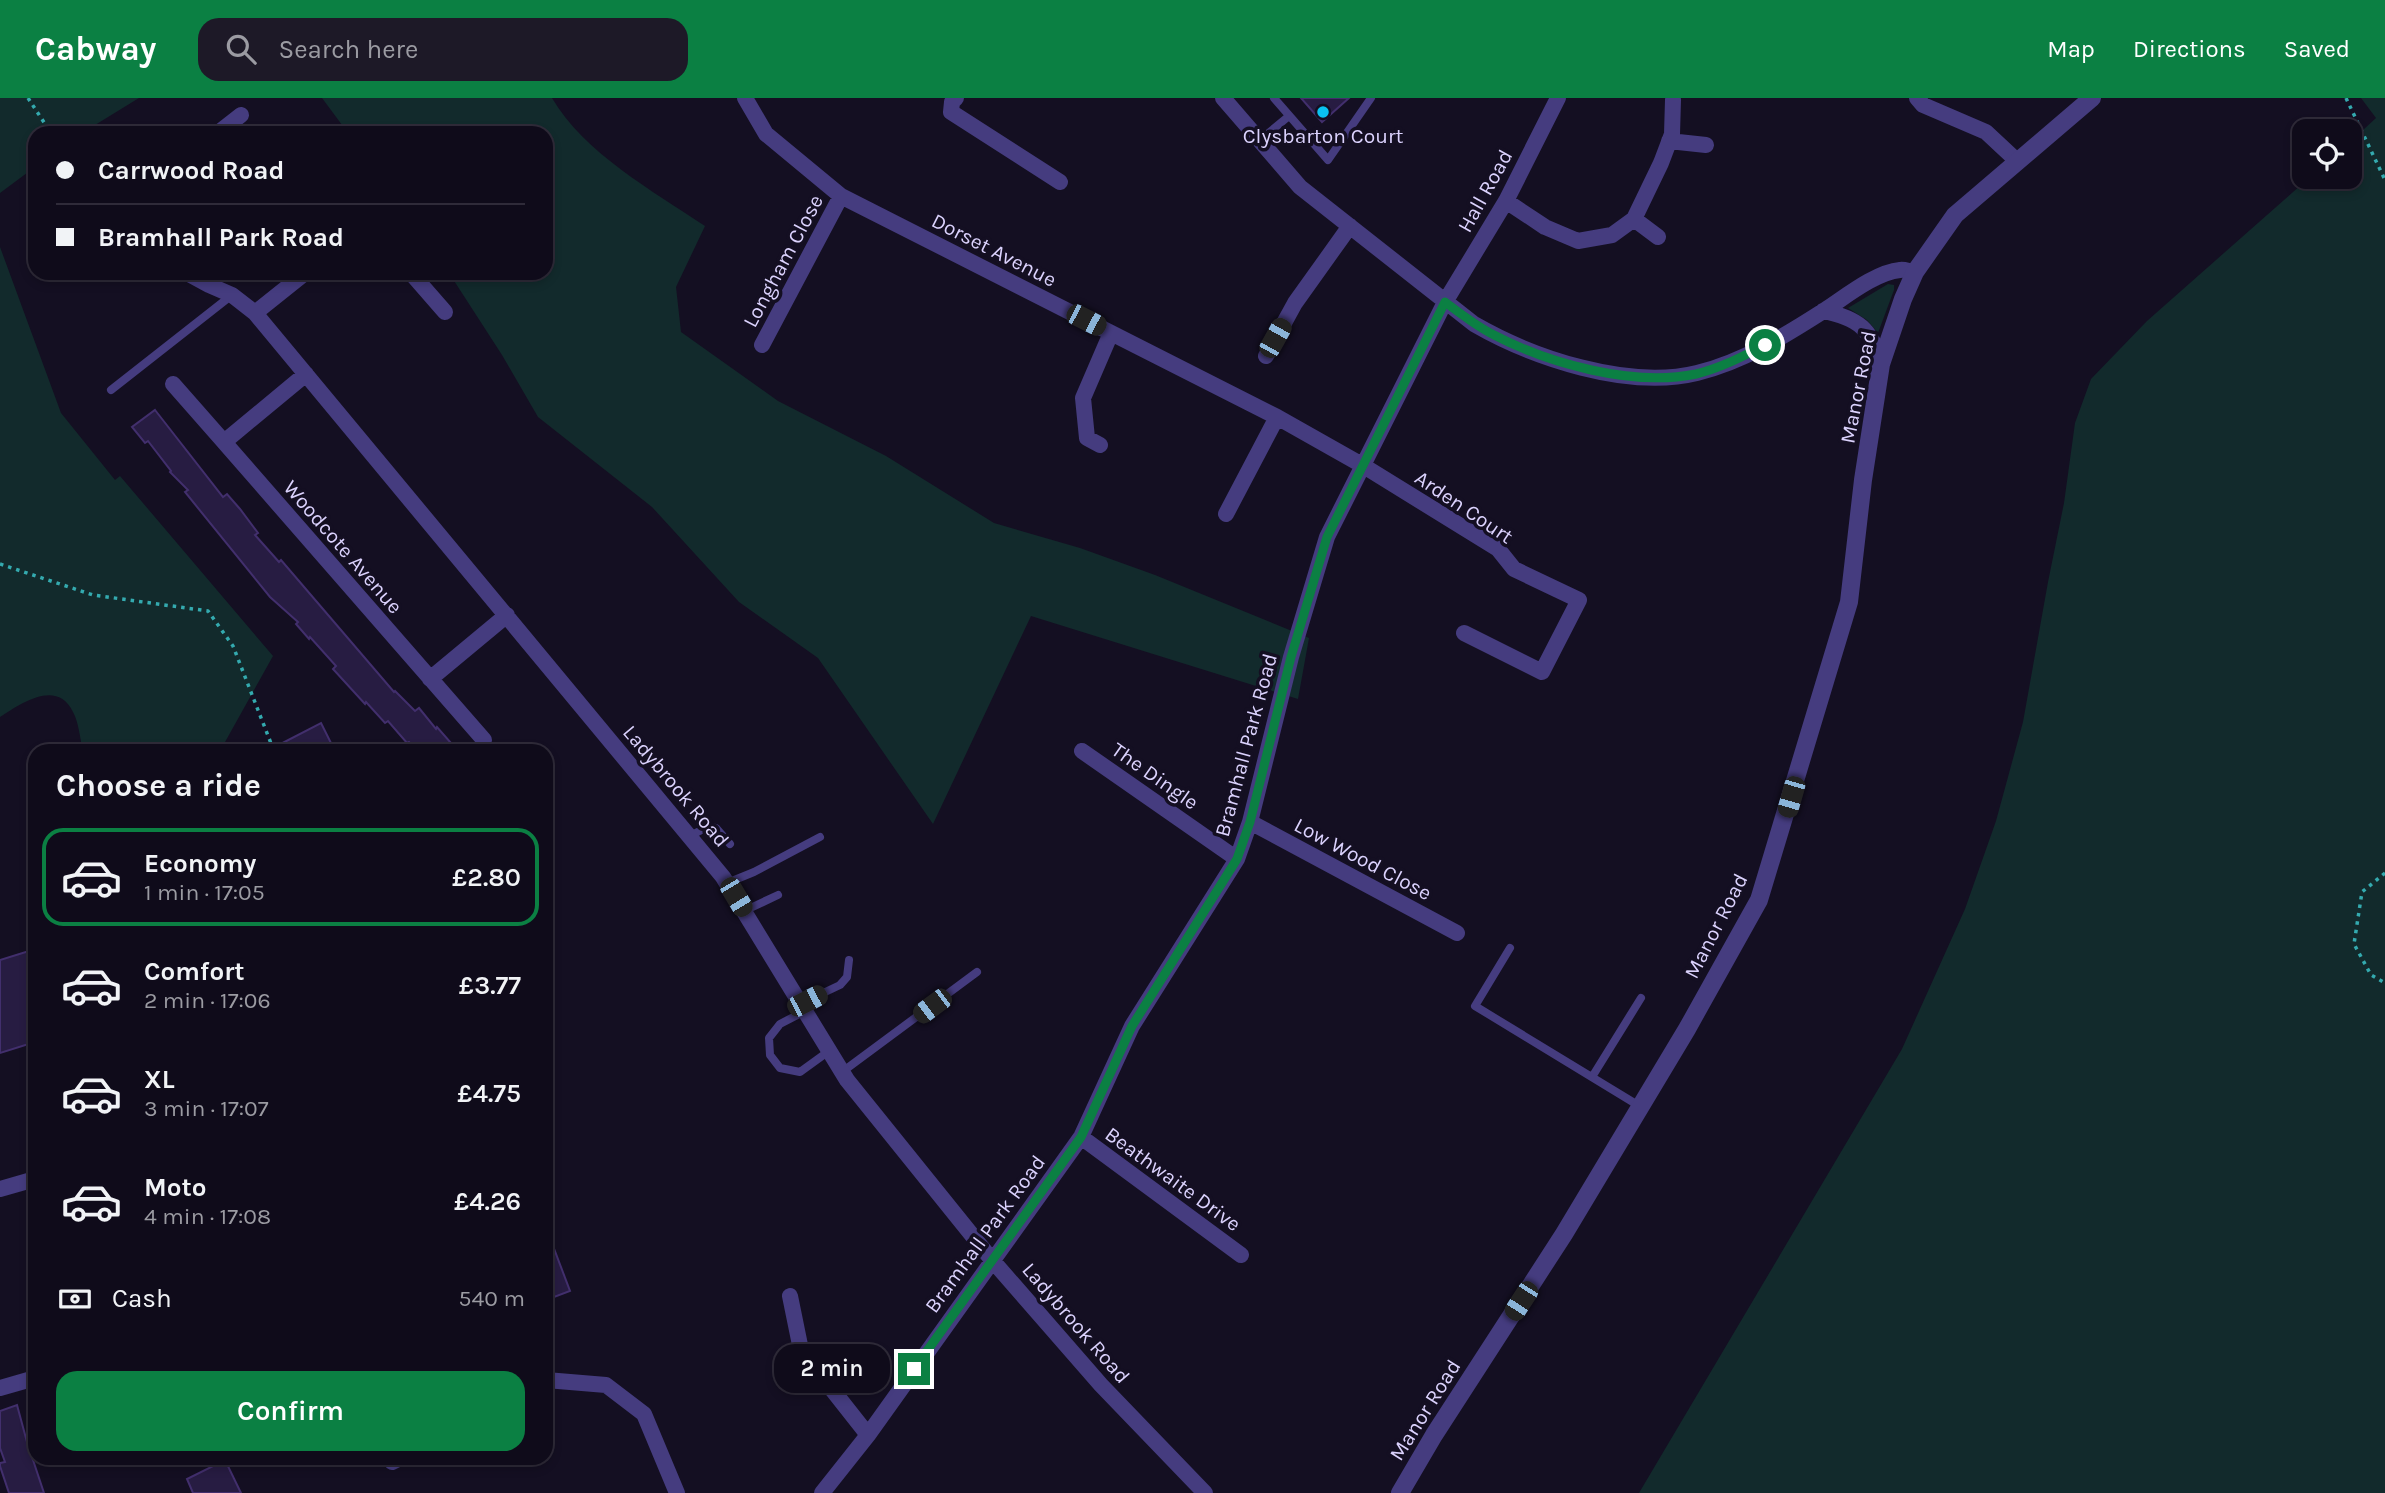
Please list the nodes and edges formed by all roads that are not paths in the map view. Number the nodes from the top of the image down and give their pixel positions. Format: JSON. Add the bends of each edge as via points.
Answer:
{"nodes":[{"id":1,"x":745,"y":98,"type":"edge"},
{"id":2,"x":956,"y":98,"type":"edge"},
{"id":3,"x":1223,"y":98,"type":"edge"},
{"id":4,"x":1275,"y":98,"type":"edge"},
{"id":5,"x":1371,"y":98,"type":"edge"},
{"id":6,"x":1558,"y":98,"type":"edge"},
{"id":7,"x":1917,"y":98,"type":"edge"},
{"id":8,"x":2092,"y":98,"type":"edge"},
{"id":9,"x":1673,"y":100,"type":"dead end"},
{"id":10,"x":241,"y":115,"type":"dead end"},
{"id":11,"x":1289,"y":116,"type":"junction"},
{"id":12,"x":227,"y":126,"type":"edge"},
{"id":13,"x":1260,"y":140,"type":"junction"},
{"id":14,"x":1669,"y":141,"type":"junction"},
{"id":15,"x":1706,"y":145,"type":"dead end"},
{"id":16,"x":2016,"y":160,"type":"junction"},
{"id":17,"x":1060,"y":182,"type":"dead end"},
{"id":18,"x":841,"y":196,"type":"junction"},
{"id":19,"x":1506,"y":201,"type":"junction"},
{"id":20,"x":1634,"y":219,"type":"junction"},
{"id":21,"x":1350,"y":226,"type":"junction"},
{"id":22,"x":1658,"y":237,"type":"dead end"},
{"id":23,"x":1915,"y":272,"type":"junction"},
{"id":24,"x":200,"y":280,"type":"edge"},
{"id":25,"x":296,"y":280,"type":"edge"},
{"id":26,"x":417,"y":280,"type":"edge"},
{"id":27,"x":232,"y":295,"type":"junction"},
{"id":28,"x":1445,"y":302,"type":"junction"},
{"id":29,"x":1823,"y":311,"type":"junction"},
{"id":30,"x":444,"y":312,"type":"dead end"},
{"id":31,"x":255,"y":313,"type":"junction"},
{"id":32,"x":1111,"y":333,"type":"junction"},
{"id":33,"x":762,"y":345,"type":"dead end"},
{"id":34,"x":1265,"y":356,"type":"dead end"},
{"id":35,"x":1881,"y":364,"type":"junction"},
{"id":36,"x":306,"y":374,"type":"junction"},
{"id":37,"x":173,"y":384,"type":"dead end"},
{"id":38,"x":111,"y":390,"type":"dead end"},
{"id":39,"x":1276,"y":417,"type":"junction"},
{"id":40,"x":224,"y":442,"type":"junction"},
{"id":41,"x":1100,"y":445,"type":"dead end"},
{"id":42,"x":1362,"y":465,"type":"junction"},
{"id":43,"x":1226,"y":514,"type":"dead end"},
{"id":44,"x":507,"y":615,"type":"junction"},
{"id":45,"x":1464,"y":633,"type":"dead end"},
{"id":46,"x":430,"y":679,"type":"junction"},
{"id":47,"x":484,"y":740,"type":"dead end"},
{"id":48,"x":1082,"y":751,"type":"dead end"},
{"id":49,"x":1250,"y":822,"type":"junction"},
{"id":50,"x":690,"y":836,"type":"junction"},
{"id":51,"x":820,"y":837,"type":"dead end"},
{"id":52,"x":730,"y":844,"type":"dead end"},
{"id":53,"x":1237,"y":859,"type":"junction"},
{"id":54,"x":727,"y":883,"type":"junction"},
{"id":55,"x":778,"y":895,"type":"dead end"},
{"id":56,"x":744,"y":911,"type":"junction"},
{"id":57,"x":1457,"y":933,"type":"dead end"},
{"id":58,"x":1510,"y":948,"type":"dead end"},
{"id":59,"x":849,"y":960,"type":"dead end"},
{"id":60,"x":977,"y":972,"type":"dead end"},
{"id":61,"x":1641,"y":998,"type":"dead end"},
{"id":62,"x":803,"y":1007,"type":"junction"},
{"id":63,"x":829,"y":1051,"type":"junction"},
{"id":64,"x":842,"y":1072,"type":"junction"},
{"id":65,"x":1592,"y":1077,"type":"junction"},
{"id":66,"x":1641,"y":1107,"type":"junction"},
{"id":67,"x":1081,"y":1137,"type":"junction"},
{"id":68,"x":28,"y":1182,"type":"edge"},
{"id":69,"x":0,"y":1189,"type":"edge"},
{"id":70,"x":1241,"y":1255,"type":"dead end"},
{"id":71,"x":992,"y":1259,"type":"junction"},
{"id":72,"x":790,"y":1296,"type":"dead end"},
{"id":73,"x":28,"y":1380,"type":"edge"},
{"id":74,"x":553,"y":1381,"type":"edge"},
{"id":75,"x":0,"y":1388,"type":"edge"},
{"id":76,"x":867,"y":1435,"type":"junction"},
{"id":77,"x":677,"y":1493,"type":"edge"},
{"id":78,"x":822,"y":1493,"type":"edge"},
{"id":79,"x":1205,"y":1493,"type":"edge"},
{"id":80,"x":1400,"y":1493,"type":"edge"}],
"edges":[{"from":1,"to":18,"type":"street","name":"Dorset Avenue","via":[[766,134]]},
{"from":2,"to":17,"type":"street","via":[[951,112]]},
{"from":3,"to":13,"type":"street"},
{"from":4,"to":11,"type":"lane"},
{"from":5,"to":11,"type":"lane","via":[[1328,160]]},
{"from":6,"to":19,"type":"street","name":"Hall Road"},
{"from":7,"to":16,"type":"street","via":[[1923,105],[1986,132]]},
{"from":8,"to":16,"type":"street","name":"Manor Road"},
{"from":9,"to":14,"type":"street"},
{"from":10,"to":12,"type":"street"},
{"from":11,"to":13,"type":"lane"},
{"from":13,"to":21,"type":"street","via":[[1300,187]]},
{"from":14,"to":15,"type":"street"},
{"from":14,"to":20,"type":"street"},
{"from":16,"to":23,"type":"street","name":"Manor Road","via":[[1955,215]]},
{"from":18,"to":32,"type":"street","name":"Dorset Avenue"},
{"from":18,"to":33,"type":"street","name":"Longham Close"},
{"from":19,"to":20,"type":"street","via":[[1545,228],[1578,241],[1612,235]]},
{"from":19,"to":28,"type":"street","name":"Hall Road"},
{"from":20,"to":22,"type":"street"},
{"from":21,"to":28,"type":"street"},
{"from":21,"to":34,"type":"street","via":[[1295,303]]},
{"from":23,"to":29,"type":"street","via":[[1900,270],[1882,276]]},
{"from":23,"to":35,"type":"street","name":"Manor Road"},
{"from":24,"to":27,"type":"street","name":"Ladybrook Road"},
{"from":25,"to":31,"type":"street"},
{"from":26,"to":30,"type":"street"},
{"from":27,"to":31,"type":"street","name":"Ladybrook Road"},
{"from":27,"to":38,"type":"lane"},
{"from":28,"to":29,"type":"street","via":[[1474,324],[1543,356],[1589,370],[1661,377],[1695,374],[1727,364]]},
{"from":28,"to":42,"type":"street","name":"Bramhall Park Road"},
{"from":29,"to":35,"type":"street","via":[[1845,316],[1863,327],[1877,346]]},
{"from":31,"to":36,"type":"street","name":"Ladybrook Road"},
{"from":32,"to":39,"type":"street","name":"Dorset Avenue"},
{"from":32,"to":41,"type":"street","via":[[1083,398],[1087,438]]},
{"from":35,"to":66,"type":"street","name":"Manor Road","via":[[1849,602],[1759,900]]},
{"from":36,"to":40,"type":"street"},
{"from":36,"to":44,"type":"street","name":"Ladybrook Road"},
{"from":37,"to":40,"type":"street","name":"Woodcote Avenue"},
{"from":39,"to":42,"type":"street","name":"Dorset Avenue"},
{"from":39,"to":43,"type":"street"},
{"from":40,"to":46,"type":"street","name":"Woodcote Avenue"},
{"from":42,"to":45,"type":"street","name":"Arden Court","via":[[1498,549],[1514,569],[1579,600],[1542,672]]},
{"from":42,"to":49,"type":"street","name":"Bramhall Park Road","via":[[1327,537]]},
{"from":44,"to":46,"type":"street"},
{"from":44,"to":50,"type":"street","name":"Ladybrook Road"},
{"from":46,"to":47,"type":"street","name":"Woodcote Avenue"},
{"from":48,"to":53,"type":"street","name":"The Dingle"},
{"from":49,"to":53,"type":"street","name":"Bramhall Park Road"},
{"from":49,"to":57,"type":"street","name":"Low Wood Close"},
{"from":50,"to":52,"type":"lane","via":[[709,825]]},
{"from":50,"to":54,"type":"street","name":"Ladybrook Road"},
{"from":51,"to":54,"type":"lane"},
{"from":53,"to":67,"type":"street","name":"Bramhall Park Road","via":[[1132,1026]]},
{"from":54,"to":56,"type":"street","name":"Ladybrook Road"},
{"from":55,"to":56,"type":"lane"},
{"from":56,"to":62,"type":"street","name":"Ladybrook Road"},
{"from":58,"to":65,"type":"lane","via":[[1475,1006]]},
{"from":59,"to":62,"type":"lane","via":[[847,977],[840,985]]},
{"from":60,"to":64,"type":"lane"},
{"from":61,"to":65,"type":"lane"},
{"from":62,"to":63,"type":"street","name":"Ladybrook Road"},
{"from":62,"to":63,"type":"lane","via":[[769,1038],[770,1055],[780,1068],[800,1072]]},
{"from":63,"to":64,"type":"street","name":"Ladybrook Road"},
{"from":64,"to":71,"type":"street","name":"Ladybrook Road"},
{"from":65,"to":66,"type":"lane"},
{"from":66,"to":80,"type":"street","name":"Manor Road"},
{"from":67,"to":70,"type":"street","name":"Beathwaite Drive"},
{"from":67,"to":71,"type":"street","name":"Bramhall Park Road"},
{"from":68,"to":69,"type":"street"},
{"from":71,"to":76,"type":"street","name":"Bramhall Park Road"},
{"from":71,"to":79,"type":"street","name":"Ladybrook Road","via":[[1101,1385]]},
{"from":72,"to":76,"type":"street","via":[[801,1350]]},
{"from":73,"to":75,"type":"street"},
{"from":74,"to":77,"type":"street","via":[[606,1385],[644,1414]]},
{"from":76,"to":78,"type":"street","name":"Bramhall Park Road"}]}
